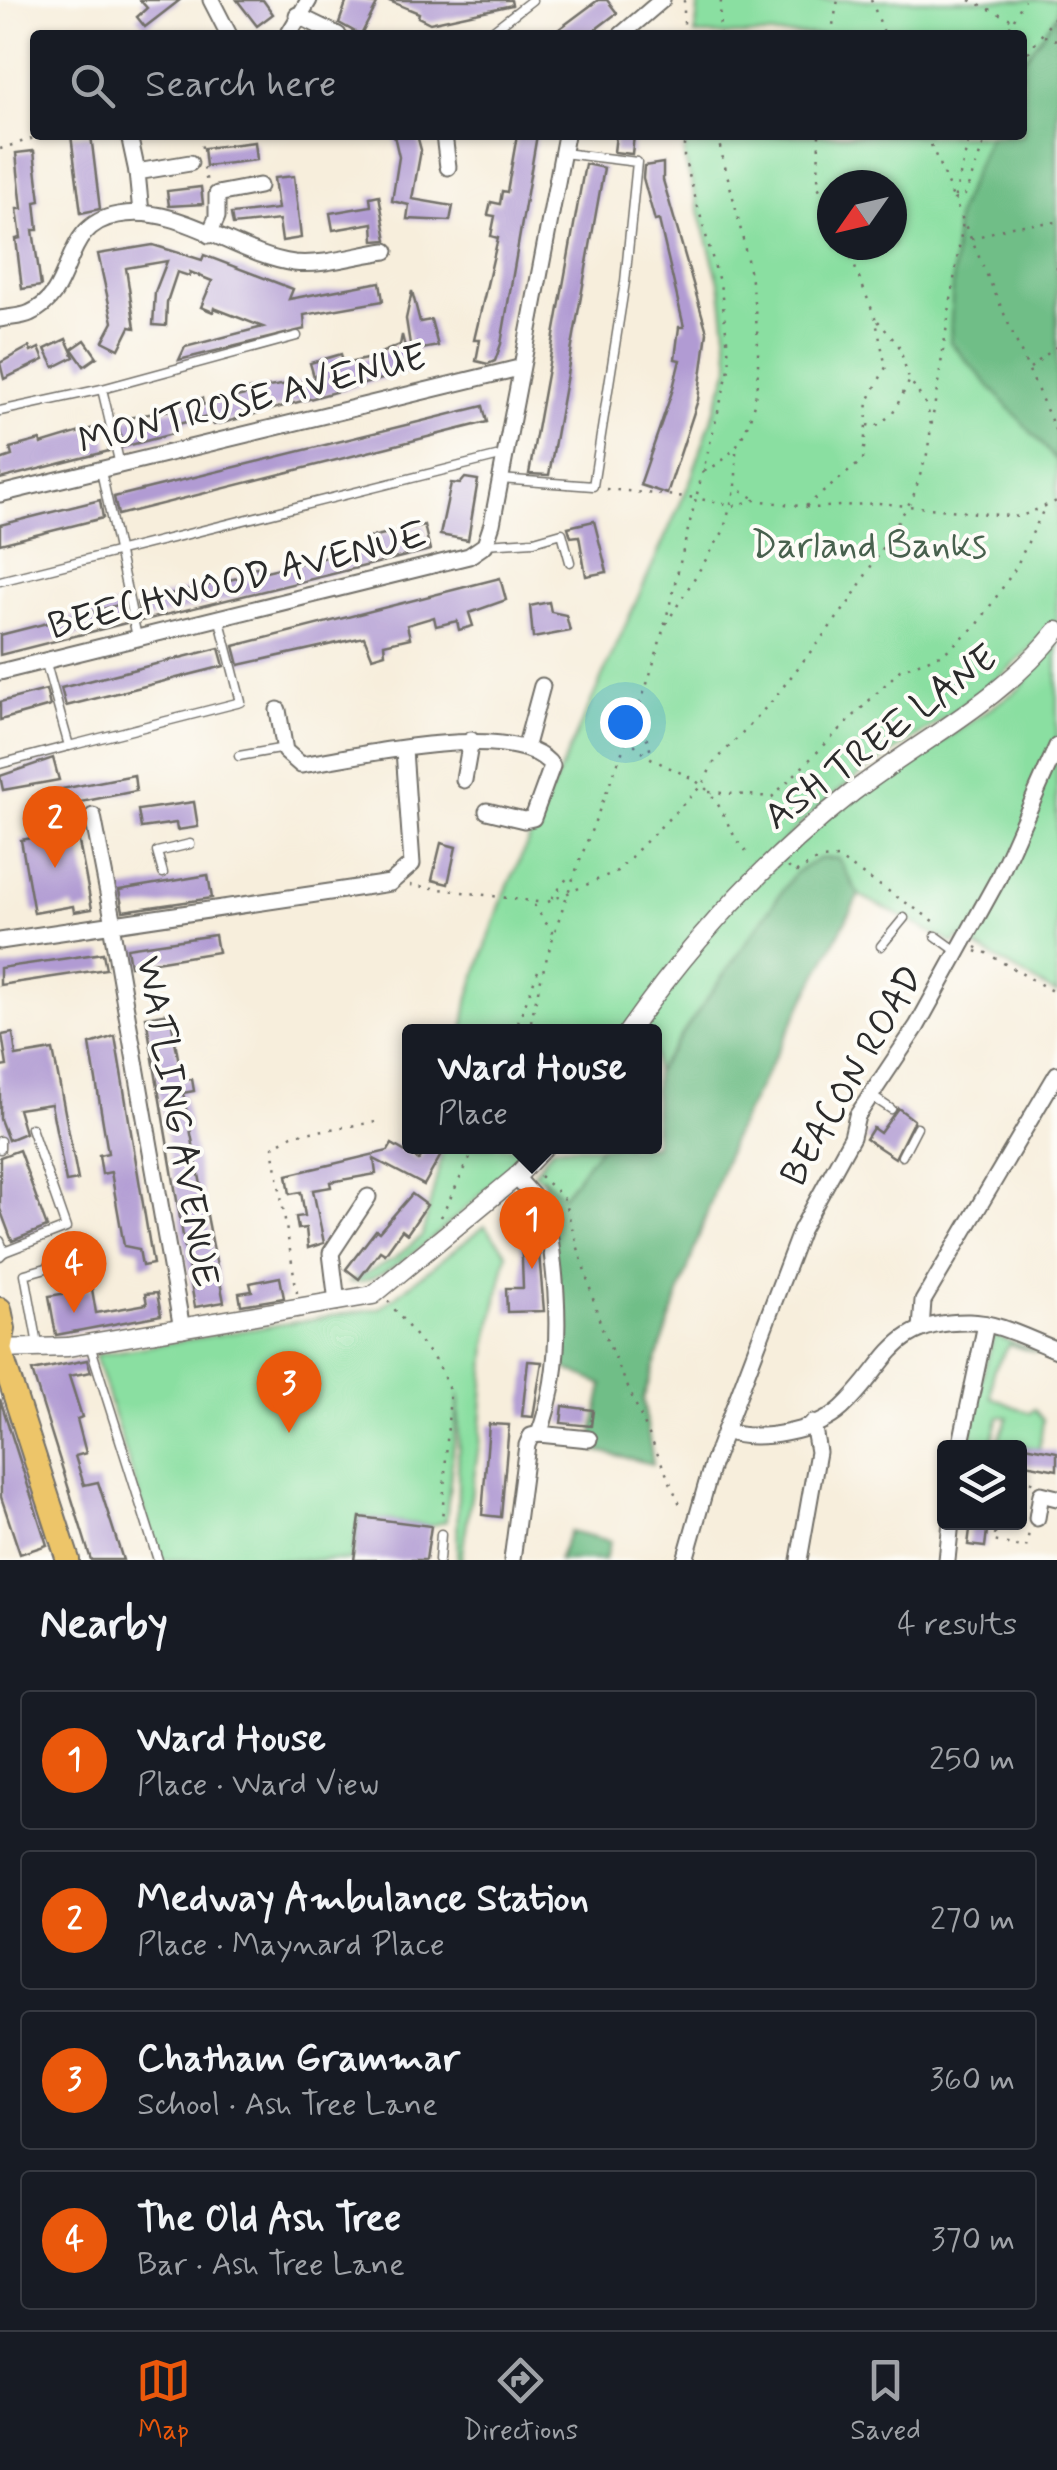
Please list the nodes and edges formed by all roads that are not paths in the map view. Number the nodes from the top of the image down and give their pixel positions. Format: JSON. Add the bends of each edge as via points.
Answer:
{"nodes":[{"id":1,"x":211,"y":0,"type":"edge"},
{"id":2,"x":308,"y":0,"type":"edge"},
{"id":3,"x":532,"y":0,"type":"edge"},
{"id":4,"x":662,"y":0,"type":"edge"},
{"id":5,"x":297,"y":15,"type":"junction"},
{"id":6,"x":227,"y":30,"type":"edge"},
{"id":7,"x":290,"y":30,"type":"edge"},
{"id":8,"x":328,"y":30,"type":"edge"},
{"id":9,"x":494,"y":30,"type":"edge"},
{"id":10,"x":626,"y":30,"type":"edge"},
{"id":11,"x":130,"y":140,"type":"edge"},
{"id":12,"x":445,"y":140,"type":"edge"},
{"id":13,"x":565,"y":140,"type":"edge"},
{"id":14,"x":564,"y":153,"type":"junction"},
{"id":15,"x":190,"y":164,"type":"dead end"},
{"id":16,"x":448,"y":167,"type":"dead end"},
{"id":17,"x":138,"y":172,"type":"junction"},
{"id":18,"x":259,"y":186,"type":"dead end"},
{"id":19,"x":141,"y":213,"type":"junction"},
{"id":20,"x":210,"y":234,"type":"junction"},
{"id":21,"x":386,"y":251,"type":"dead end"},
{"id":22,"x":0,"y":318,"type":"edge"},
{"id":23,"x":297,"y":336,"type":"dead end"},
{"id":24,"x":519,"y":368,"type":"junction"},
{"id":25,"x":102,"y":389,"type":"junction"},
{"id":26,"x":0,"y":411,"type":"edge"},
{"id":27,"x":504,"y":455,"type":"junction"},
{"id":28,"x":120,"y":466,"type":"junction"},
{"id":29,"x":101,"y":470,"type":"junction"},
{"id":30,"x":500,"y":479,"type":"junction"},
{"id":31,"x":0,"y":494,"type":"edge"},
{"id":32,"x":485,"y":544,"type":"junction"},
{"id":33,"x":117,"y":550,"type":"junction"},
{"id":34,"x":570,"y":562,"type":"dead end"},
{"id":35,"x":0,"y":581,"type":"edge"},
{"id":36,"x":219,"y":617,"type":"junction"},
{"id":37,"x":1057,"y":631,"type":"edge"},
{"id":38,"x":136,"y":638,"type":"junction"},
{"id":39,"x":46,"y":660,"type":"junction"},
{"id":40,"x":0,"y":672,"type":"edge"},
{"id":41,"x":542,"y":686,"type":"dead end"},
{"id":42,"x":278,"y":710,"type":"dead end"},
{"id":43,"x":471,"y":740,"type":"junction"},
{"id":44,"x":526,"y":745,"type":"junction"},
{"id":45,"x":69,"y":746,"type":"junction"},
{"id":46,"x":1057,"y":746,"type":"edge"},
{"id":47,"x":285,"y":748,"type":"junction"},
{"id":48,"x":404,"y":750,"type":"junction"},
{"id":49,"x":238,"y":756,"type":"dead end"},
{"id":50,"x":0,"y":764,"type":"edge"},
{"id":51,"x":464,"y":780,"type":"dead end"},
{"id":52,"x":488,"y":811,"type":"dead end"},
{"id":53,"x":94,"y":816,"type":"dead end"},
{"id":54,"x":190,"y":844,"type":"dead end"},
{"id":55,"x":163,"y":873,"type":"dead end"},
{"id":56,"x":904,"y":918,"type":"dead end"},
{"id":57,"x":112,"y":924,"type":"junction"},
{"id":58,"x":936,"y":936,"type":"dead end"},
{"id":59,"x":0,"y":941,"type":"edge"},
{"id":60,"x":881,"y":946,"type":"dead end"},
{"id":61,"x":962,"y":946,"type":"junction"},
{"id":62,"x":634,"y":1024,"type":"edge"},
{"id":63,"x":1057,"y":1074,"type":"edge"},
{"id":64,"x":872,"y":1097,"type":"junction"},
{"id":65,"x":891,"y":1109,"type":"dead end"},
{"id":66,"x":917,"y":1127,"type":"dead end"},
{"id":67,"x":31,"y":1128,"type":"dead end"},
{"id":68,"x":0,"y":1141,"type":"edge"},
{"id":69,"x":0,"y":1150,"type":"edge"},
{"id":70,"x":537,"y":1154,"type":"edge"},
{"id":71,"x":902,"y":1156,"type":"dead end"},
{"id":72,"x":516,"y":1177,"type":"junction"},
{"id":73,"x":368,"y":1197,"type":"dead end"},
{"id":74,"x":0,"y":1240,"type":"edge"},
{"id":75,"x":2,"y":1254,"type":"edge"},
{"id":76,"x":85,"y":1257,"type":"dead end"},
{"id":77,"x":337,"y":1302,"type":"junction"},
{"id":78,"x":0,"y":1308,"type":"edge"},
{"id":79,"x":986,"y":1324,"type":"junction"},
{"id":80,"x":182,"y":1329,"type":"junction"},
{"id":81,"x":921,"y":1329,"type":"junction"},
{"id":82,"x":89,"y":1343,"type":"junction"},
{"id":83,"x":0,"y":1349,"type":"edge"},
{"id":84,"x":38,"y":1349,"type":"junction"},
{"id":85,"x":1057,"y":1350,"type":"edge"},
{"id":86,"x":813,"y":1423,"type":"junction"},
{"id":87,"x":725,"y":1431,"type":"junction"},
{"id":88,"x":539,"y":1434,"type":"junction"},
{"id":89,"x":588,"y":1439,"type":"dead end"},
{"id":90,"x":962,"y":1440,"type":"edge"},
{"id":91,"x":1057,"y":1498,"type":"edge"},
{"id":92,"x":1037,"y":1518,"type":"road end"},
{"id":93,"x":950,"y":1530,"type":"edge"},
{"id":94,"x":442,"y":1534,"type":"road end"},
{"id":95,"x":689,"y":1558,"type":"edge"},
{"id":96,"x":68,"y":1560,"type":"edge"},
{"id":97,"x":158,"y":1560,"type":"edge"},
{"id":98,"x":439,"y":1560,"type":"edge"},
{"id":99,"x":512,"y":1560,"type":"edge"},
{"id":100,"x":798,"y":1560,"type":"edge"},
{"id":101,"x":947,"y":1560,"type":"edge"}],
"edges":[{"from":1,"to":6,"type":"street"},
{"from":2,"to":5,"type":"street"},
{"from":3,"to":9,"type":"lane"},
{"from":4,"to":10,"type":"street"},
{"from":5,"to":7,"type":"street"},
{"from":5,"to":8,"type":"street"},
{"from":11,"to":17,"type":"street"},
{"from":12,"to":16,"type":"street"},
{"from":13,"to":14,"type":"street"},
{"from":14,"to":24,"type":"street"},
{"from":14,"to":30,"type":"lane","via":[[637,162],[593,486]]},
{"from":15,"to":17,"type":"street"},
{"from":17,"to":19,"type":"street"},
{"from":18,"to":20,"type":"street","via":[[217,194]]},
{"from":19,"to":20,"type":"street"},
{"from":19,"to":22,"type":"street","via":[[89,226],[46,301],[30,313]]},
{"from":20,"to":21,"type":"street","via":[[290,262]]},
{"from":23,"to":25,"type":"lane"},
{"from":24,"to":27,"type":"street"},
{"from":24,"to":28,"type":"street","name":"MONTROSE AVENUE"},
{"from":25,"to":26,"type":"lane"},
{"from":25,"to":28,"type":"lane"},
{"from":27,"to":30,"type":"street"},
{"from":27,"to":33,"type":"lane"},
{"from":28,"to":29,"type":"street","name":"MONTROSE AVENUE"},
{"from":29,"to":31,"type":"street","name":"MONTROSE AVENUE"},
{"from":29,"to":33,"type":"lane"},
{"from":30,"to":32,"type":"street"},
{"from":32,"to":34,"type":"lane","via":[[562,532]]},
{"from":32,"to":36,"type":"street","name":"BEECHWOOD AVENUE","via":[[469,556]]},
{"from":33,"to":35,"type":"lane"},
{"from":33,"to":38,"type":"lane"},
{"from":36,"to":38,"type":"street","name":"BEECHWOOD AVENUE"},
{"from":36,"to":45,"type":"lane","via":[[241,702]]},
{"from":37,"to":62,"type":"street","name":"ASH TREE LANE","via":[[994,696],[769,858]]},
{"from":38,"to":39,"type":"street","name":"BEECHWOOD AVENUE"},
{"from":39,"to":40,"type":"street","name":"BEECHWOOD AVENUE"},
{"from":39,"to":45,"type":"lane"},
{"from":41,"to":44,"type":"street"},
{"from":42,"to":47,"type":"street"},
{"from":43,"to":44,"type":"street"},
{"from":43,"to":48,"type":"street"},
{"from":43,"to":51,"type":"street"},
{"from":44,"to":52,"type":"street","via":[[552,766],[533,818]]},
{"from":45,"to":50,"type":"lane"},
{"from":46,"to":61,"type":"street","name":"BEACON ROAD"},
{"from":47,"to":48,"type":"street","via":[[302,765]]},
{"from":47,"to":49,"type":"lane"},
{"from":48,"to":57,"type":"street","via":[[412,864],[390,883]]},
{"from":53,"to":57,"type":"street","name":"WATLING AVENUE"},
{"from":54,"to":55,"type":"lane","via":[[157,852]]},
{"from":56,"to":60,"type":"lane"},
{"from":57,"to":59,"type":"street"},
{"from":57,"to":80,"type":"street","name":"WATLING AVENUE"},
{"from":58,"to":61,"type":"lane"},
{"from":61,"to":64,"type":"street","name":"BEACON ROAD"},
{"from":63,"to":81,"type":"street","via":[[923,1301]]},
{"from":64,"to":65,"type":"lane"},
{"from":64,"to":87,"type":"street","name":"BEACON ROAD","via":[[801,1230]]},
{"from":66,"to":71,"type":"lane"},
{"from":67,"to":75,"type":"lane","via":[[66,1228]]},
{"from":68,"to":69,"type":"lane"},
{"from":70,"to":72,"type":"street"},
{"from":72,"to":77,"type":"street","via":[[384,1298]]},
{"from":72,"to":88,"type":"street","via":[[544,1212],[550,1252],[557,1338]]},
{"from":73,"to":77,"type":"street","via":[[331,1253]]},
{"from":74,"to":75,"type":"lane"},
{"from":76,"to":84,"type":"lane","via":[[26,1274]]},
{"from":77,"to":80,"type":"street"},
{"from":78,"to":83,"type":"main road"},
{"from":79,"to":81,"type":"street"},
{"from":79,"to":85,"type":"street"},
{"from":79,"to":90,"type":"street"},
{"from":80,"to":82,"type":"street"},
{"from":81,"to":86,"type":"street","via":[[883,1357],[843,1408]]},
{"from":82,"to":84,"type":"street"},
{"from":82,"to":97,"type":"lane"},
{"from":83,"to":84,"type":"street"},
{"from":83,"to":96,"type":"main road"},
{"from":86,"to":87,"type":"street","via":[[749,1438]]},
{"from":86,"to":100,"type":"street","via":[[818,1452]]},
{"from":87,"to":95,"type":"street","name":"BEACON ROAD"},
{"from":88,"to":89,"type":"street"},
{"from":88,"to":99,"type":"street","via":[[527,1445]]},
{"from":91,"to":92,"type":"street","via":[[1041,1494]]},
{"from":93,"to":101,"type":"street"},
{"from":94,"to":98,"type":"lane"}]}
